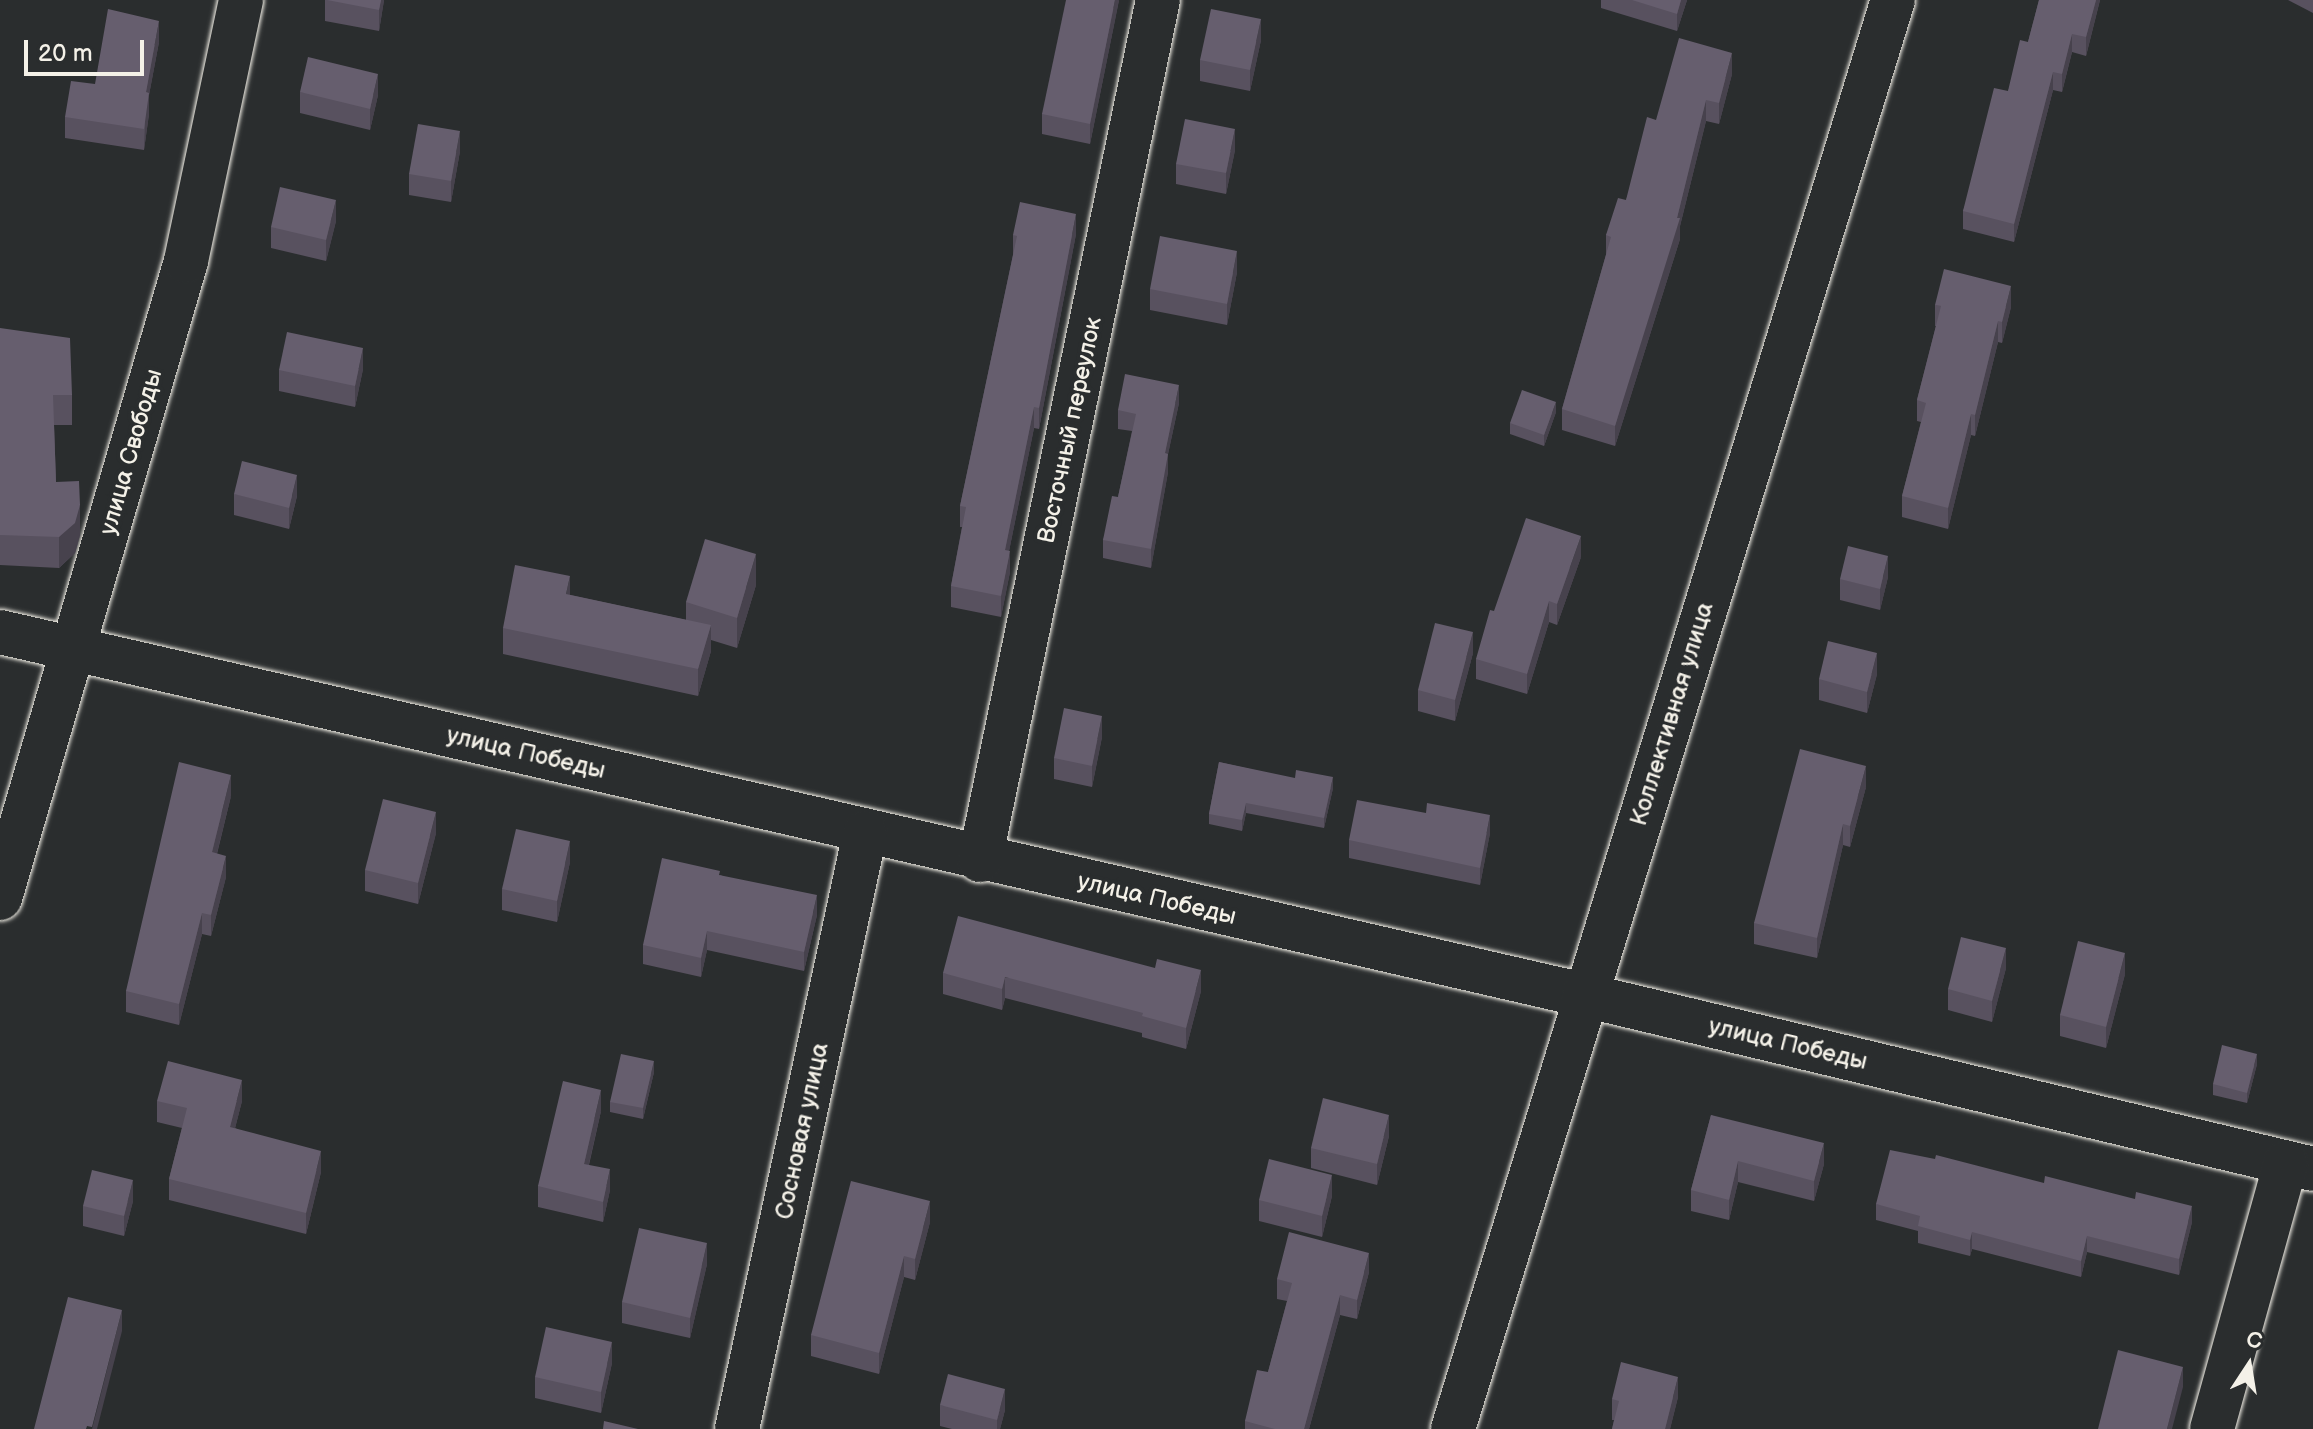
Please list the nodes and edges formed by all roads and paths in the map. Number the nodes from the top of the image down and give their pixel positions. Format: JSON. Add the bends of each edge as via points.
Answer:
{"nodes":[{"id":1,"x":241,"y":0,"type":"edge"},
{"id":2,"x":1158,"y":0,"type":"edge"},
{"id":3,"x":1893,"y":0,"type":"edge"},
{"id":4,"x":0,"y":632,"type":"edge"},
{"id":5,"x":75,"y":648,"type":"junction"},
{"id":6,"x":865,"y":833,"type":"junction"},
{"id":7,"x":980,"y":860,"type":"junction"},
{"id":8,"x":0,"y":898,"type":"edge"},
{"id":9,"x":1584,"y":995,"type":"junction"},
{"id":10,"x":2300,"y":1166,"type":"edge"},
{"id":11,"x":737,"y":1429,"type":"edge"},
{"id":12,"x":1453,"y":1429,"type":"edge"},
{"id":13,"x":2212,"y":1429,"type":"edge"}],
"edges":[{"from":1,"to":5,"type":"street","name":"улица Свободы","via":[[186,261]]},
{"from":2,"to":7,"type":"street","name":"Восточный переулок"},
{"from":3,"to":9,"type":"street","name":"Коллективная улица"},
{"from":4,"to":5,"type":"street","name":"улица Победы"},
{"from":5,"to":6,"type":"street","name":"улица Победы"},
{"from":5,"to":8,"type":"street","name":"улица Свободы"},
{"from":6,"to":7,"type":"street","name":"улица Победы"},
{"from":6,"to":11,"type":"street","name":"Сосновая улица"},
{"from":7,"to":9,"type":"street","name":"улица Победы"},
{"from":9,"to":10,"type":"street","name":"улица Победы"},
{"from":9,"to":12,"type":"street","name":"Коллективная улица"},
{"from":10,"to":13,"type":"street"}]}
